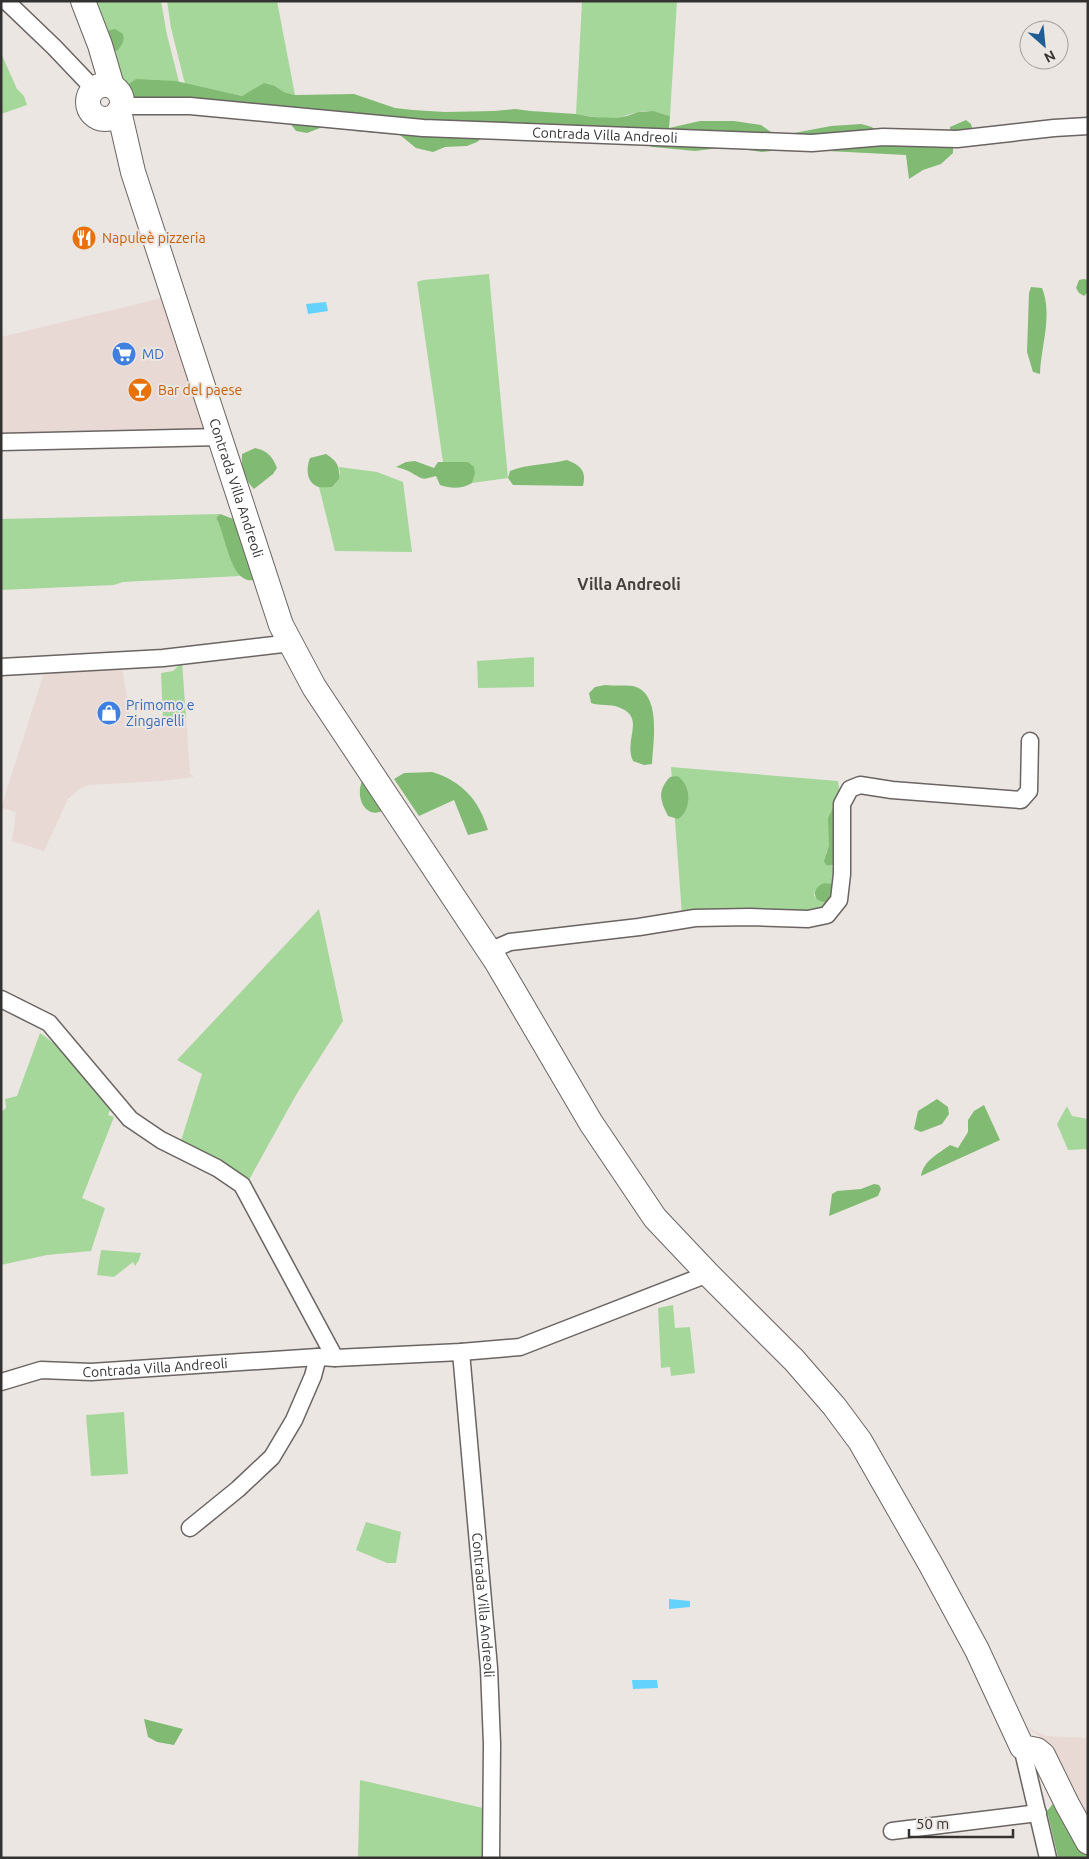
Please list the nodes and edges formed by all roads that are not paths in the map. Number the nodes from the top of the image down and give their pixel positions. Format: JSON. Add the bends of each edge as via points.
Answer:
{"nodes":[{"id":1,"x":6,"y":1,"type":"edge"},
{"id":2,"x":83,"y":1,"type":"edge"},
{"id":3,"x":110,"y":102,"type":"junction"},
{"id":4,"x":1088,"y":126,"type":"edge"},
{"id":5,"x":220,"y":437,"type":"junction"},
{"id":6,"x":1,"y":442,"type":"edge"},
{"id":7,"x":291,"y":643,"type":"junction"},
{"id":8,"x":1,"y":667,"type":"edge"},
{"id":9,"x":1030,"y":741,"type":"dead end"},
{"id":10,"x":489,"y":951,"type":"junction"},
{"id":11,"x":1,"y":999,"type":"edge"},
{"id":12,"x":708,"y":1274,"type":"junction"},
{"id":13,"x":461,"y":1352,"type":"junction"},
{"id":14,"x":318,"y":1357,"type":"junction"},
{"id":15,"x":334,"y":1358,"type":"junction"},
{"id":16,"x":1,"y":1382,"type":"edge"},
{"id":17,"x":190,"y":1528,"type":"dead end"},
{"id":18,"x":1022,"y":1747,"type":"junction"},
{"id":19,"x":1038,"y":1813,"type":"junction"},
{"id":20,"x":892,"y":1831,"type":"dead end"},
{"id":21,"x":1088,"y":1842,"type":"edge"},
{"id":22,"x":491,"y":1858,"type":"edge"},
{"id":23,"x":1048,"y":1858,"type":"edge"}],
"edges":[{"from":1,"to":3,"type":"street"},
{"from":2,"to":3,"type":"main road","name":"Contrada Villa Andreoli","via":[[100,45]]},
{"from":3,"to":4,"type":"street","name":"Contrada Villa Andreoli","via":[[190,106],[422,128],[812,143],[883,137],[957,139]]},
{"from":3,"to":5,"type":"main road","name":"Contrada Villa Andreoli"},
{"from":5,"to":6,"type":"street"},
{"from":5,"to":7,"type":"main road","name":"Contrada Villa Andreoli","via":[[281,625]]},
{"from":7,"to":8,"type":"street","via":[[163,658]]},
{"from":7,"to":10,"type":"main road","name":"Contrada Villa Andreoli","via":[[314,687]]},
{"from":9,"to":10,"type":"street","via":[[1029,791],[1021,800],[860,785],[850,789],[842,804],[839,900],[827,915],[808,919],[695,918],[510,942]]},
{"from":10,"to":12,"type":"main road","name":"Contrada Villa Andreoli","via":[[591,1122],[655,1218]]},
{"from":11,"to":15,"type":"street","via":[[49,1023],[130,1119],[242,1185]]},
{"from":12,"to":13,"type":"street","name":"Contrada Villa Andreoli","via":[[520,1347]]},
{"from":12,"to":18,"type":"main road","name":"Contrada Villa Andreoli","via":[[794,1360],[860,1441],[977,1650]]},
{"from":13,"to":15,"type":"street","name":"Contrada Villa Andreoli"},
{"from":13,"to":22,"type":"street","name":"Contrada Villa Andreoli","via":[[489,1668]]},
{"from":14,"to":15,"type":"street","name":"Contrada Villa Andreoli"},
{"from":14,"to":16,"type":"street","name":"Contrada Villa Andreoli","via":[[92,1372],[41,1370]]},
{"from":14,"to":17,"type":"street","via":[[294,1420],[272,1457]]},
{"from":18,"to":19,"type":"street"},
{"from":18,"to":21,"type":"main road","via":[[1044,1755]]},
{"from":19,"to":20,"type":"street"},
{"from":19,"to":23,"type":"street"}]}
